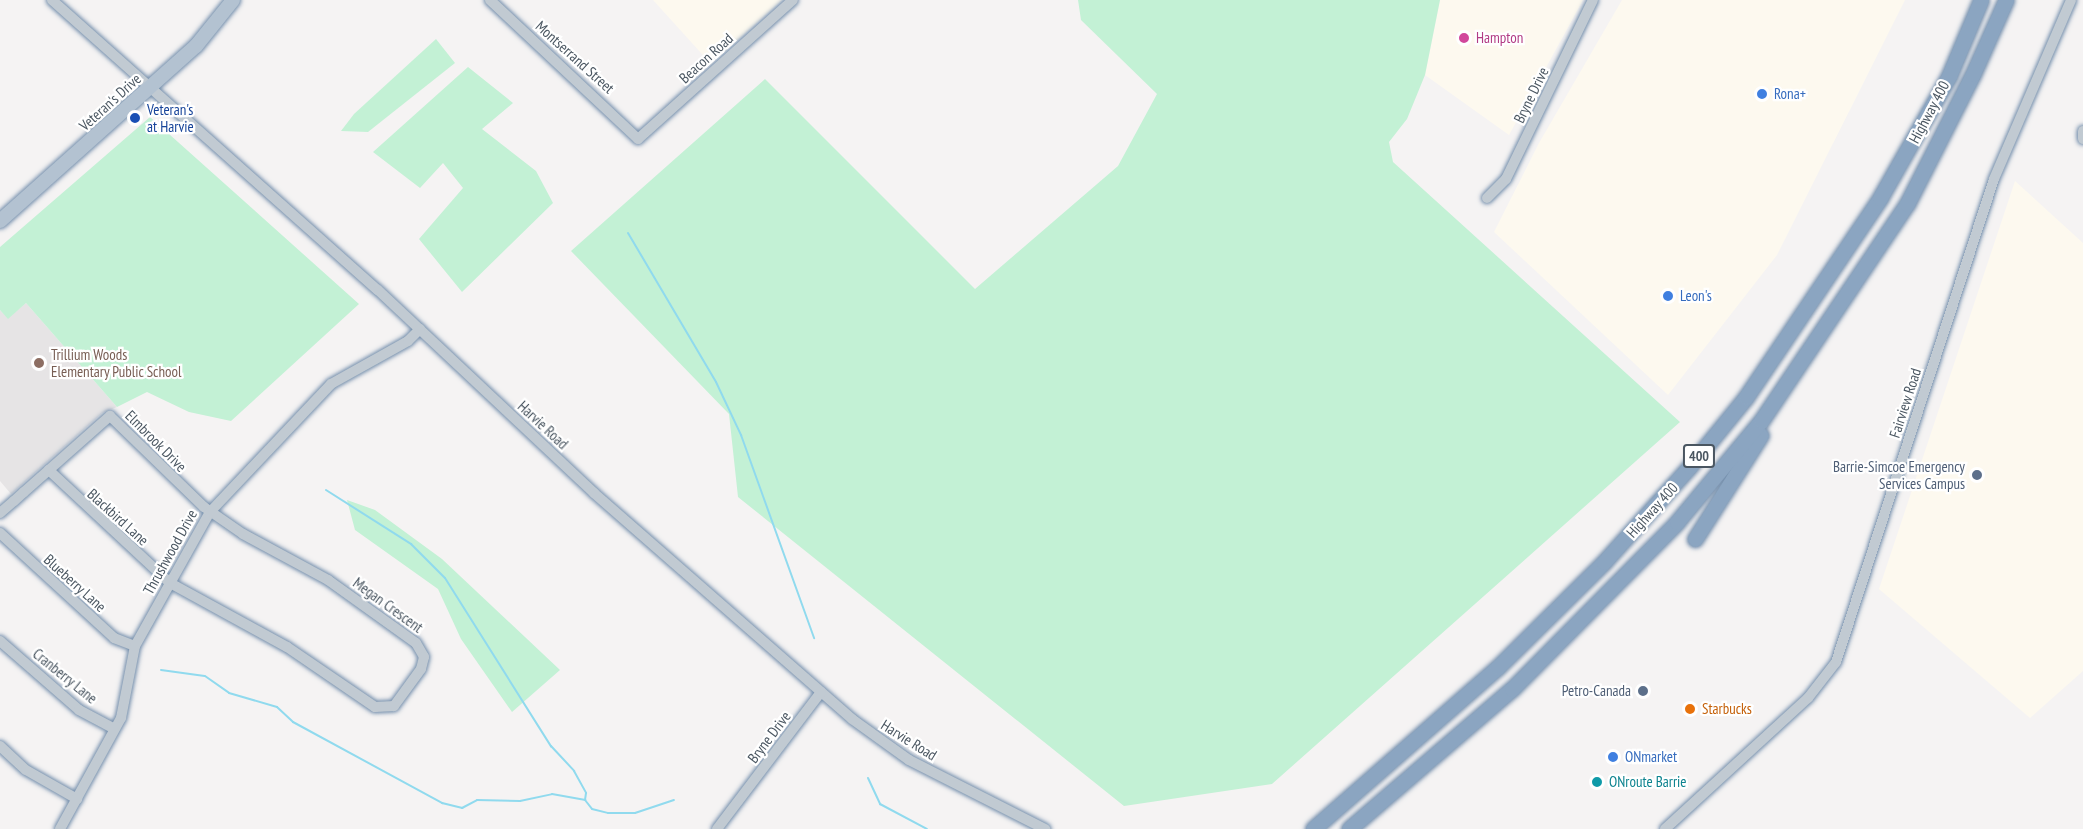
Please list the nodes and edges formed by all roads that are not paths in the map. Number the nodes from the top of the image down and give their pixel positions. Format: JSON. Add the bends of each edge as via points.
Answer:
{"nodes":[{"id":1,"x":52,"y":0,"type":"edge"},
{"id":2,"x":233,"y":0,"type":"edge"},
{"id":3,"x":490,"y":0,"type":"edge"},
{"id":4,"x":793,"y":0,"type":"edge"},
{"id":5,"x":1593,"y":0,"type":"edge"},
{"id":6,"x":1974,"y":0,"type":"edge"},
{"id":7,"x":1981,"y":0,"type":"edge"},
{"id":8,"x":2006,"y":0,"type":"edge"},
{"id":9,"x":2071,"y":0,"type":"edge"},
{"id":10,"x":1965,"y":38,"type":"junction"},
{"id":11,"x":151,"y":87,"type":"junction"},
{"id":12,"x":2083,"y":131,"type":"edge"},
{"id":13,"x":638,"y":139,"type":"joint"},
{"id":14,"x":2083,"y":139,"type":"edge"},
{"id":15,"x":1487,"y":198,"type":"dead end"},
{"id":16,"x":0,"y":221,"type":"edge"},
{"id":17,"x":420,"y":329,"type":"junction"},
{"id":18,"x":1793,"y":376,"type":"junction"},
{"id":19,"x":49,"y":470,"type":"junction"},
{"id":20,"x":210,"y":512,"type":"junction"},
{"id":21,"x":0,"y":513,"type":"edge"},
{"id":22,"x":0,"y":533,"type":"edge"},
{"id":23,"x":1695,"y":539,"type":"dead end"},
{"id":24,"x":170,"y":583,"type":"junction"},
{"id":25,"x":0,"y":641,"type":"edge"},
{"id":26,"x":135,"y":646,"type":"junction"},
{"id":27,"x":821,"y":692,"type":"junction"},
{"id":28,"x":114,"y":729,"type":"junction"},
{"id":29,"x":0,"y":746,"type":"edge"},
{"id":30,"x":77,"y":799,"type":"junction"},
{"id":31,"x":60,"y":829,"type":"edge"},
{"id":32,"x":717,"y":829,"type":"edge"},
{"id":33,"x":1044,"y":829,"type":"edge"},
{"id":34,"x":1313,"y":829,"type":"edge"},
{"id":35,"x":1349,"y":829,"type":"edge"},
{"id":36,"x":1665,"y":829,"type":"edge"}],
"edges":[{"from":1,"to":11,"type":"street","name":"Harvie Road"},
{"from":2,"to":11,"type":"main road","name":"Veteran's Drive","via":[[206,36]]},
{"from":3,"to":13,"type":"street","name":"Montserrand Street"},
{"from":4,"to":13,"type":"street","name":"Beacon Road"},
{"from":5,"to":15,"type":"street","name":"Bryne Drive","via":[[1506,179]]},
{"from":6,"to":10,"type":"highway"},
{"from":7,"to":10,"type":"highway","name":"Highway 400","number":"400"},
{"from":8,"to":18,"type":"highway","name":"Highway 400","number":"400","via":[[1917,187]]},
{"from":9,"to":36,"type":"street","name":"Fairview Road","via":[[1994,179],[1836,662],[1808,698]]},
{"from":10,"to":34,"type":"highway","name":"Highway 400","number":"400","via":[[1904,159],[1856,236],[1746,397],[1690,466],[1604,562],[1498,667]]},
{"from":11,"to":16,"type":"main road","name":"Veteran's Drive"},
{"from":11,"to":17,"type":"street","name":"Harvie Road"},
{"from":12,"to":14,"type":"street"},
{"from":17,"to":20,"type":"street","name":"Thrushwood Drive","via":[[408,341],[332,384]]},
{"from":17,"to":27,"type":"street","name":"Harvie Road","via":[[594,493]]},
{"from":18,"to":23,"type":"highway","via":[[1775,414]]},
{"from":18,"to":35,"type":"highway","name":"Highway 400","number":"400","via":[[1677,522],[1512,689]]},
{"from":19,"to":20,"type":"street","name":"Elmbrook Drive","via":[[110,416],[156,465]]},
{"from":19,"to":21,"type":"street","name":"Elmbrook Drive"},
{"from":19,"to":24,"type":"street","name":"Blackbird Lane","via":[[70,494]]},
{"from":20,"to":24,"type":"street","name":"Thrushwood Drive"},
{"from":20,"to":24,"type":"street","name":"Megan Crescent","via":[[328,580],[416,643],[424,657],[421,669],[399,701],[380,709],[287,647]]},
{"from":22,"to":26,"type":"street","name":"Blueberry Lane","via":[[114,638]]},
{"from":24,"to":26,"type":"street","name":"Thrushwood Drive"},
{"from":25,"to":28,"type":"street","name":"Cranberry Lane","via":[[79,711]]},
{"from":26,"to":28,"type":"street","name":"Thrushwood Drive","via":[[127,703]]},
{"from":27,"to":32,"type":"street","name":"Bryne Drive"},
{"from":27,"to":33,"type":"street","name":"Harvie Road","via":[[909,760]]},
{"from":28,"to":30,"type":"street","name":"Thrushwood Drive"},
{"from":29,"to":30,"type":"street","via":[[26,770]]},
{"from":30,"to":31,"type":"street","name":"Thrushwood Drive"}]}
